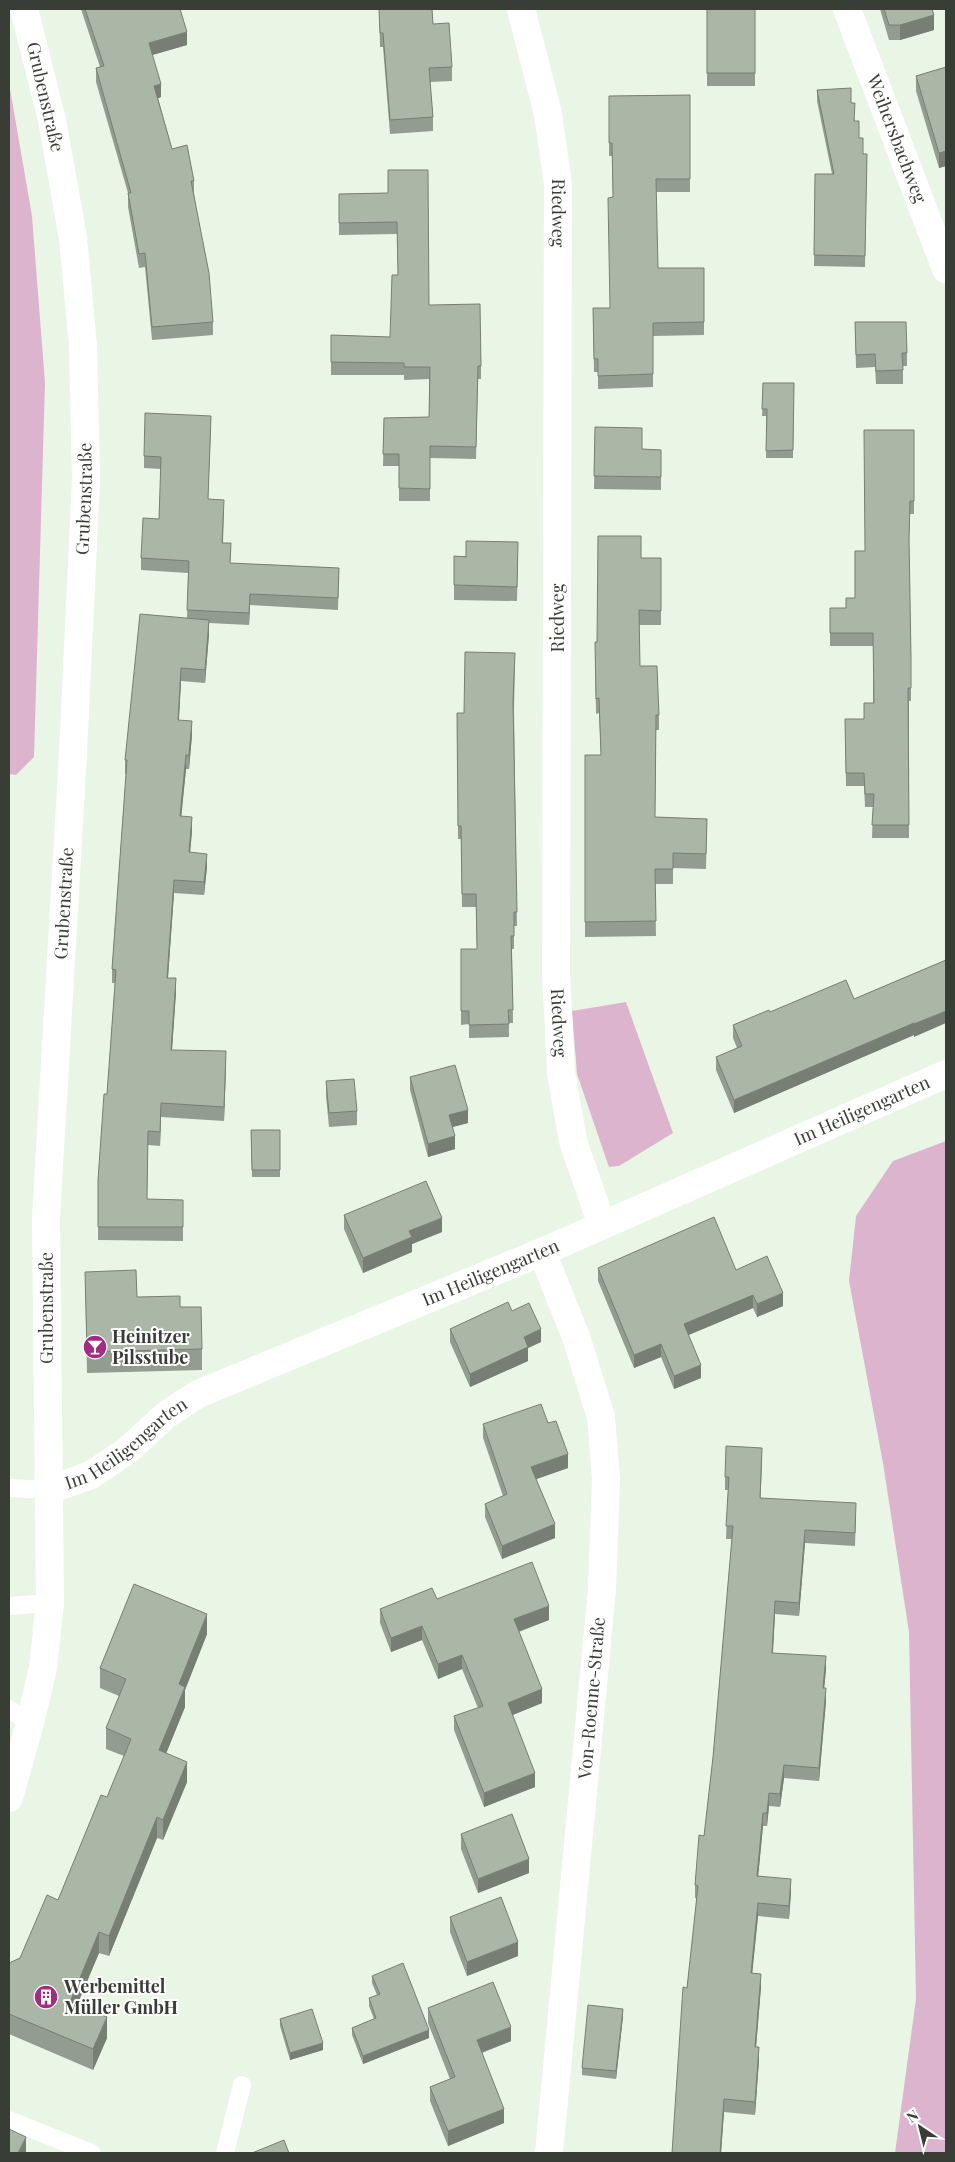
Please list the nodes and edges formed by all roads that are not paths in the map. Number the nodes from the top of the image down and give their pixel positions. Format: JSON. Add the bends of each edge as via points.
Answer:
{"nodes":[{"id":1,"x":24,"y":9,"type":"edge"},
{"id":2,"x":521,"y":9,"type":"edge"},
{"id":3,"x":847,"y":9,"type":"edge"},
{"id":4,"x":946,"y":269,"type":"edge"},
{"id":5,"x":946,"y":1074,"type":"edge"},
{"id":6,"x":602,"y":1225,"type":"junction"},
{"id":7,"x":542,"y":1252,"type":"junction"},
{"id":8,"x":9,"y":1488,"type":"edge"},
{"id":9,"x":49,"y":1490,"type":"junction"},
{"id":10,"x":50,"y":1603,"type":"junction"},
{"id":11,"x":9,"y":1606,"type":"edge"},
{"id":12,"x":20,"y":1716,"type":"edge"},
{"id":13,"x":9,"y":1798,"type":"edge"},
{"id":14,"x":242,"y":2085,"type":"dead end"},
{"id":15,"x":9,"y":2120,"type":"edge"},
{"id":16,"x":92,"y":2153,"type":"edge"},
{"id":17,"x":225,"y":2153,"type":"edge"},
{"id":18,"x":549,"y":2153,"type":"edge"}],
"edges":[{"from":1,"to":9,"type":"street","name":"Grubenstraße","via":[[52,120],[73,238],[82,346],[86,479],[46,1218]]},
{"from":2,"to":6,"type":"street","name":"Riedweg","via":[[548,114],[558,184],[556,973],[561,1072],[573,1141]]},
{"from":3,"to":4,"type":"street","name":"Weihersbachweg"},
{"from":5,"to":6,"type":"street","name":"Im Heiligengarten"},
{"from":6,"to":7,"type":"street","name":"Im Heiligengarten"},
{"from":7,"to":9,"type":"street","name":"Im Heiligengarten","via":[[198,1394],[166,1415],[128,1450],[91,1475]]},
{"from":7,"to":18,"type":"street","name":"Von-Roenne-Straße","via":[[576,1337],[601,1417],[606,1479],[602,1589]]},
{"from":8,"to":9,"type":"lane"},
{"from":9,"to":10,"type":"street","name":"Grubenstraße"},
{"from":10,"to":11,"type":"lane"},
{"from":10,"to":12,"type":"street","name":"Grubenstraße","via":[[43,1668]]},
{"from":12,"to":13,"type":"street","name":"Grubenstraße"},
{"from":14,"to":17,"type":"lane"},
{"from":15,"to":16,"type":"lane"}]}
